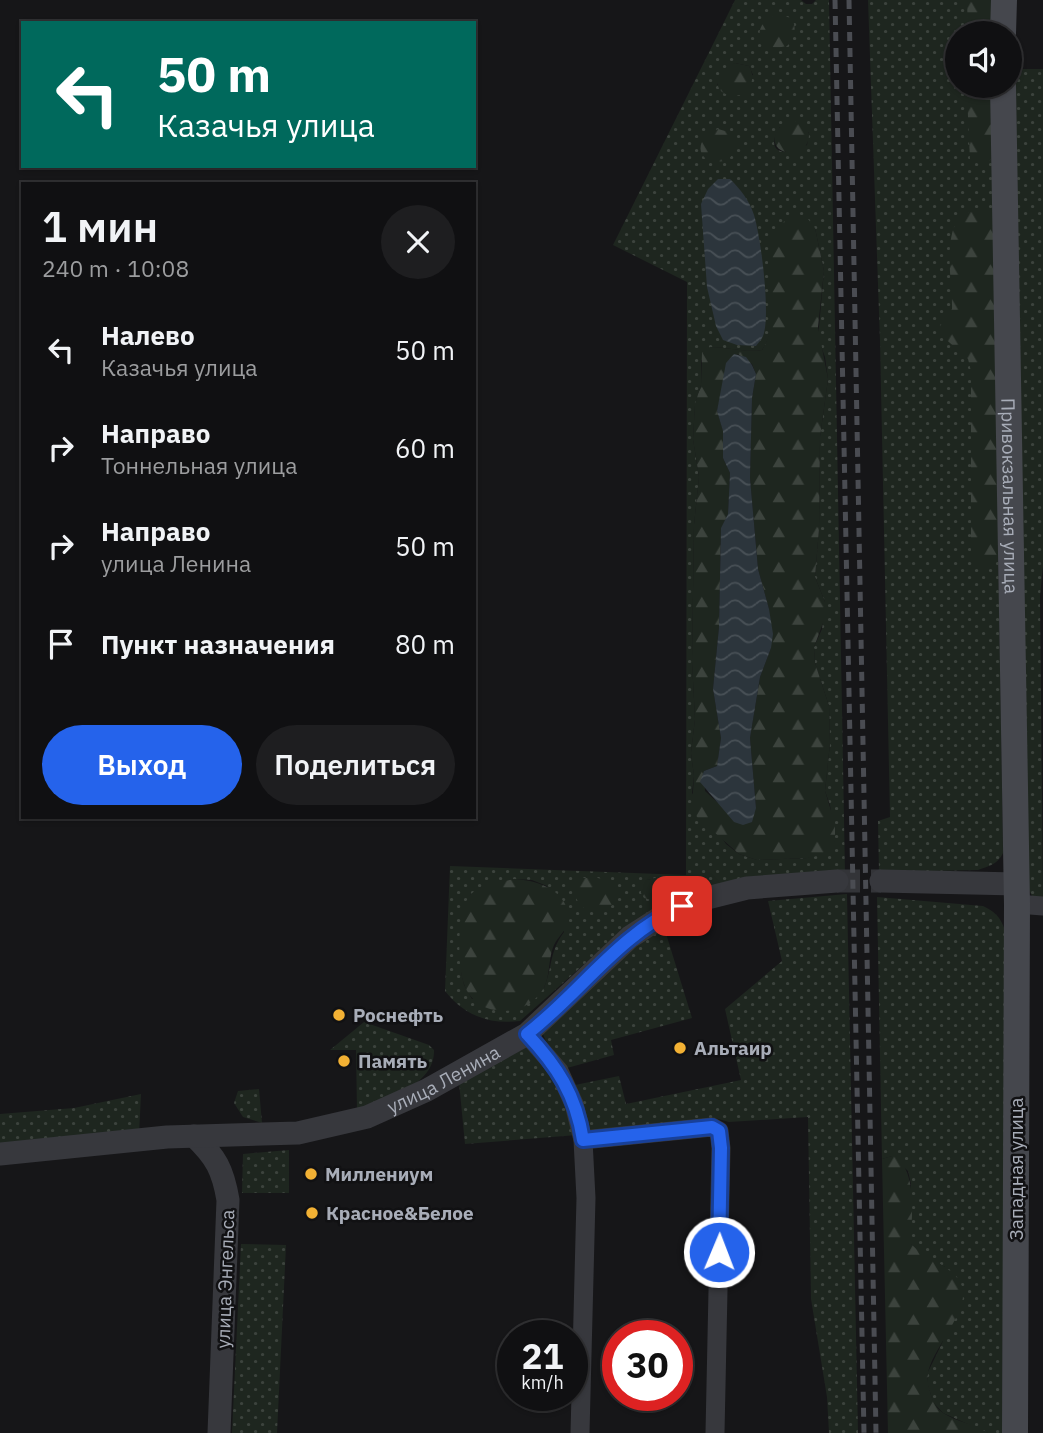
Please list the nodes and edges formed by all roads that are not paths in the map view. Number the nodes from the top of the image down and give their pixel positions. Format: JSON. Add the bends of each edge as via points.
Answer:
{"nodes":[{"id":1,"x":1003,"y":0,"type":"edge"},
{"id":2,"x":1003,"y":21,"type":"edge"},
{"id":3,"x":1003,"y":98,"type":"edge"},
{"id":4,"x":837,"y":881,"type":"tunnel mouth"},
{"id":5,"x":881,"y":881,"type":"tunnel mouth"},
{"id":6,"x":1026,"y":898,"type":"edge"},
{"id":7,"x":527,"y":1034,"type":"junction"},
{"id":8,"x":194,"y":1136,"type":"junction"},
{"id":9,"x":583,"y":1140,"type":"junction"},
{"id":10,"x":0,"y":1154,"type":"edge"},
{"id":11,"x":219,"y":1433,"type":"edge"},
{"id":12,"x":580,"y":1433,"type":"edge"},
{"id":13,"x":715,"y":1433,"type":"edge"},
{"id":14,"x":1015,"y":1433,"type":"edge"}],
"edges":[{"from":1,"to":2,"type":"main road"},
{"from":3,"to":6,"type":"main road","name":"Привокзальная улица"},
{"from":4,"to":7,"type":"street","name":"улица Ленина","via":[[747,888],[669,912],[630,937]]},
{"from":5,"to":6,"type":"street"},
{"from":6,"to":14,"type":"main road","name":"Западная улица"},
{"from":7,"to":8,"type":"street","name":"улица Ленина","via":[[428,1090],[367,1117],[299,1133]]},
{"from":7,"to":9,"type":"street","via":[[559,1071]]},
{"from":8,"to":10,"type":"street","name":"улица Ленина"},
{"from":8,"to":11,"type":"street","name":"улица Энгельса","via":[[215,1158],[228,1200]]},
{"from":9,"to":12,"type":"street","via":[[586,1198]]},
{"from":9,"to":13,"type":"street","via":[[712,1127],[719,1131]]}]}
